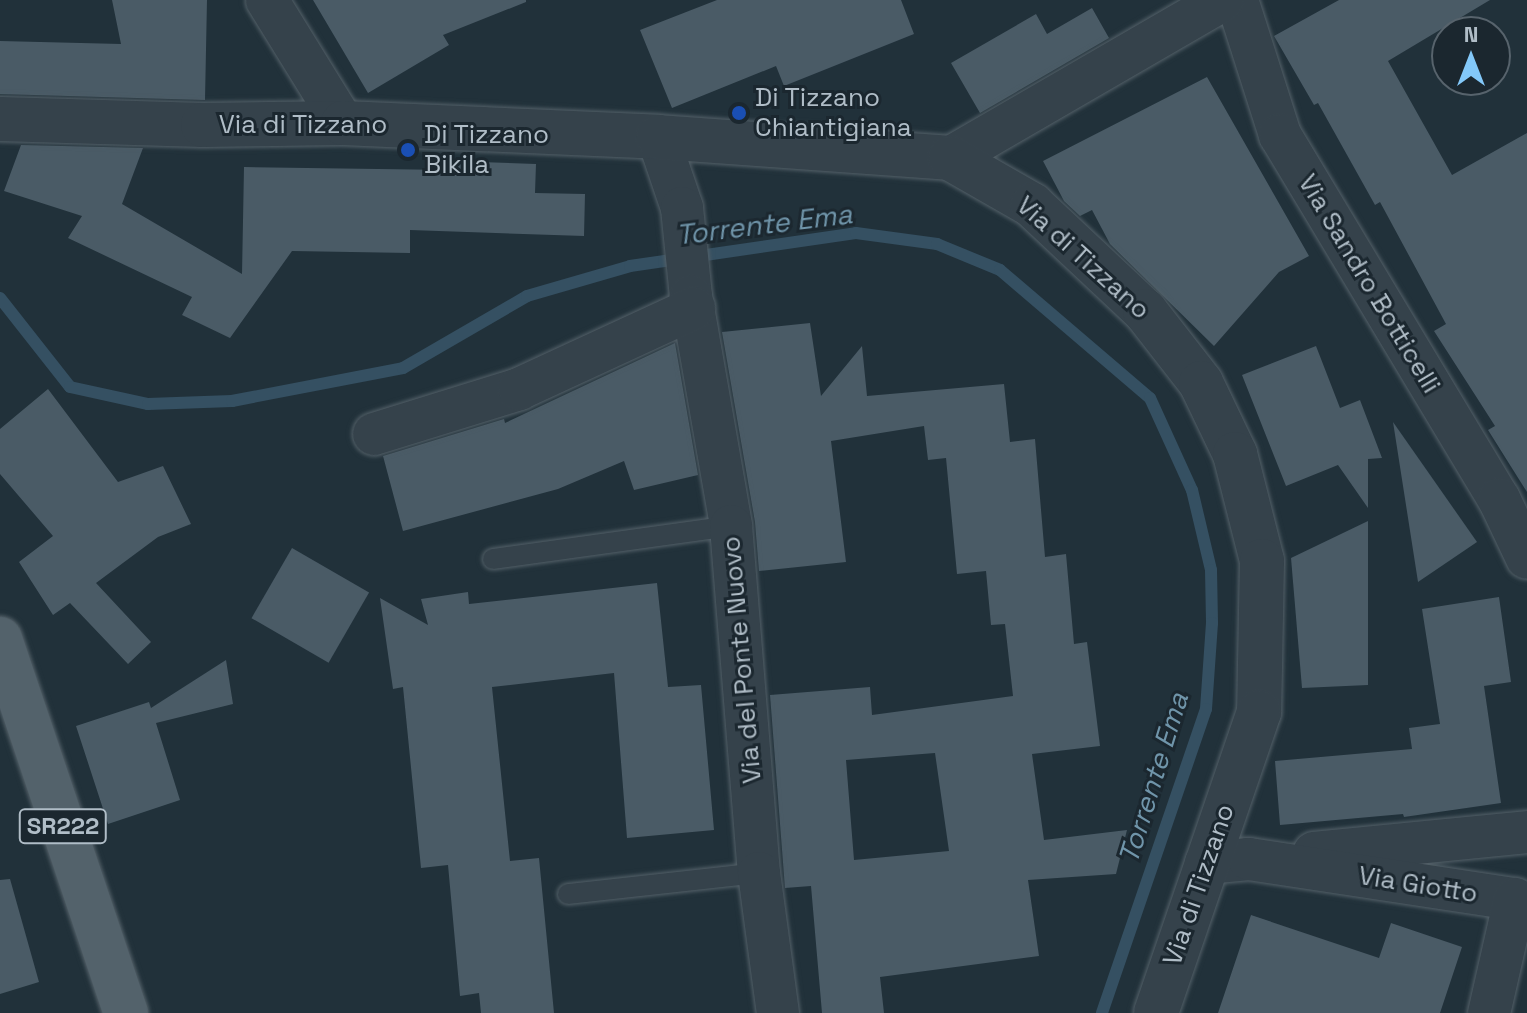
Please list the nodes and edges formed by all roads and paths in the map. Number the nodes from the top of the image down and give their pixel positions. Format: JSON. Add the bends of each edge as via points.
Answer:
{"nodes":[{"id":1,"x":267,"y":0,"type":"edge"},
{"id":2,"x":1223,"y":0,"type":"edge"},
{"id":3,"x":1237,"y":0,"type":"edge"},
{"id":4,"x":0,"y":119,"type":"edge"},
{"id":5,"x":343,"y":123,"type":"junction"},
{"id":6,"x":658,"y":137,"type":"junction"},
{"id":7,"x":950,"y":158,"type":"junction"},
{"id":8,"x":692,"y":302,"type":"junction"},
{"id":9,"x":374,"y":434,"type":"dead end"},
{"id":10,"x":731,"y":526,"type":"junction"},
{"id":11,"x":1527,"y":558,"type":"edge"},
{"id":12,"x":493,"y":559,"type":"dead end"},
{"id":13,"x":0,"y":639,"type":"edge"},
{"id":14,"x":1527,"y":832,"type":"edge"},
{"id":15,"x":1249,"y":859,"type":"junction"},
{"id":16,"x":1206,"y":863,"type":"junction"},
{"id":17,"x":759,"y":873,"type":"junction"},
{"id":18,"x":568,"y":894,"type":"dead end"},
{"id":19,"x":126,"y":1013,"type":"edge"},
{"id":20,"x":778,"y":1013,"type":"edge"},
{"id":21,"x":1156,"y":1013,"type":"edge"},
{"id":22,"x":1489,"y":1013,"type":"edge"}],
"edges":[{"from":1,"to":5,"type":"street"},
{"from":2,"to":7,"type":"street"},
{"from":3,"to":11,"type":"street","name":"Via Sandro Botticelli","via":[[1280,135],[1499,499]]},
{"from":4,"to":5,"type":"street","name":"Via di Tizzano"},
{"from":5,"to":6,"type":"street","name":"Via di Tizzano"},
{"from":6,"to":7,"type":"street","name":"Via di Tizzano"},
{"from":6,"to":8,"type":"street","name":"Via del Ponte Nuovo","via":[[682,208]]},
{"from":7,"to":16,"type":"street","name":"Via di Tizzano","via":[[1032,205],[1145,311],[1201,383],[1235,454],[1262,561],[1259,712]]},
{"from":8,"to":9,"type":"street","via":[[519,389]]},
{"from":8,"to":10,"type":"street","name":"Via del Ponte Nuovo"},
{"from":10,"to":12,"type":"lane"},
{"from":10,"to":17,"type":"street","name":"Via del Ponte Nuovo"},
{"from":13,"to":19,"type":"main road","number":"SR222"},
{"from":14,"to":15,"type":"street"},
{"from":15,"to":16,"type":"street","name":"Via Giotto"},
{"from":15,"to":22,"type":"street","name":"Via Giotto","via":[[1515,899]]},
{"from":16,"to":21,"type":"street","name":"Via di Tizzano"},
{"from":17,"to":18,"type":"lane"},
{"from":17,"to":20,"type":"street","name":"Via del Ponte Nuovo"}]}
